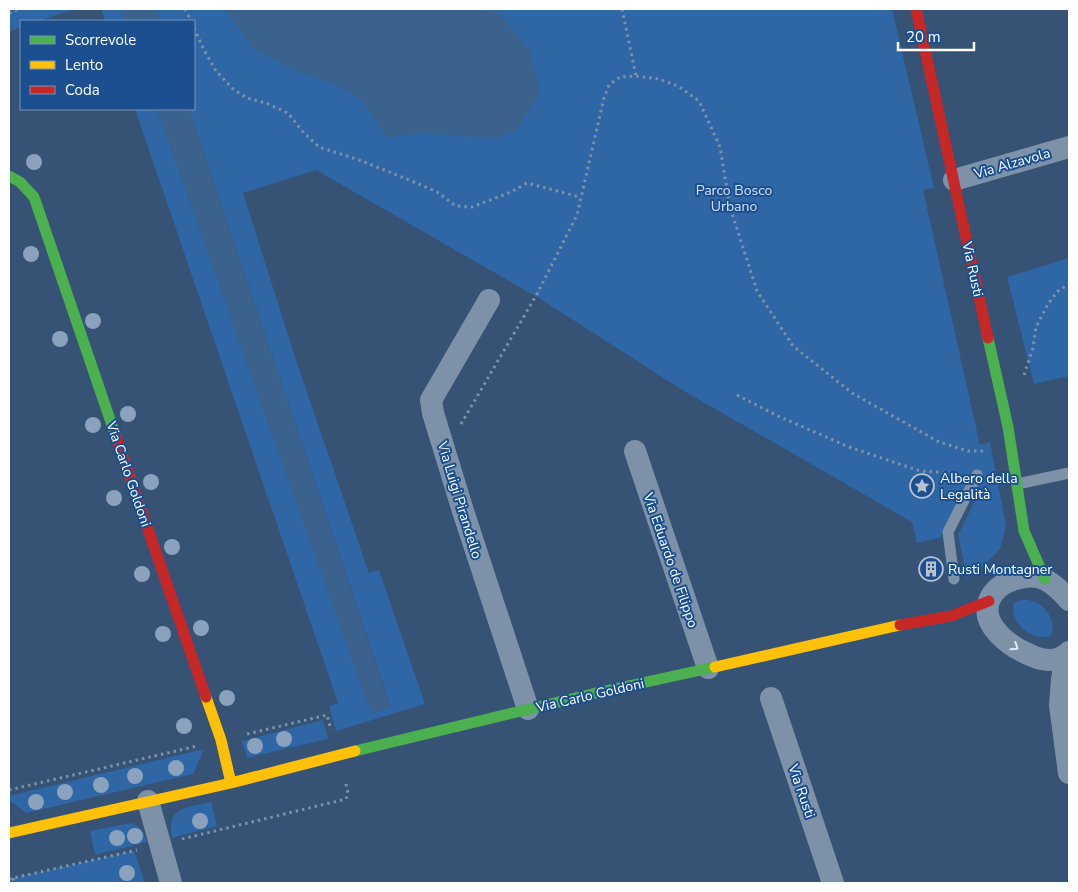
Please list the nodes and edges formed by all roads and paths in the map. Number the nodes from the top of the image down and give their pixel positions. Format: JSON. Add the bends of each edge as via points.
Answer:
{"nodes":[{"id":1,"x":19,"y":9,"type":"edge"},
{"id":2,"x":622,"y":9,"type":"edge"},
{"id":3,"x":916,"y":9,"type":"edge"},
{"id":4,"x":9,"y":13,"type":"edge"},
{"id":5,"x":195,"y":30,"type":"edge"},
{"id":6,"x":636,"y":76,"type":"junction"},
{"id":7,"x":1069,"y":147,"type":"edge"},
{"id":8,"x":9,"y":176,"type":"edge"},
{"id":9,"x":954,"y":180,"type":"junction"},
{"id":10,"x":580,"y":197,"type":"junction"},
{"id":11,"x":1069,"y":284,"type":"edge"},
{"id":12,"x":489,"y":300,"type":"dead end"},
{"id":13,"x":737,"y":395,"type":"dead end"},
{"id":14,"x":1002,"y":399,"type":"junction"},
{"id":15,"x":461,"y":424,"type":"dead end"},
{"id":16,"x":635,"y":451,"type":"dead end"},
{"id":17,"x":1012,"y":451,"type":"junction"},
{"id":18,"x":1069,"y":473,"type":"edge"},
{"id":19,"x":977,"y":475,"type":"joint"},
{"id":20,"x":1017,"y":484,"type":"junction"},
{"id":21,"x":1024,"y":531,"type":"junction"},
{"id":22,"x":954,"y":579,"type":"dead end"},
{"id":23,"x":1016,"y":579,"type":"junction"},
{"id":24,"x":1045,"y":579,"type":"junction"},
{"id":25,"x":1069,"y":600,"type":"edge"},
{"id":26,"x":989,"y":601,"type":"junction"},
{"id":27,"x":951,"y":616,"type":"junction"},
{"id":28,"x":992,"y":625,"type":"junction"},
{"id":29,"x":1068,"y":654,"type":"edge"},
{"id":30,"x":1037,"y":659,"type":"junction"},
{"id":31,"x":708,"y":668,"type":"junction"},
{"id":32,"x":771,"y":698,"type":"dead end"},
{"id":33,"x":1060,"y":705,"type":"junction"},
{"id":34,"x":528,"y":709,"type":"junction"},
{"id":35,"x":333,"y":738,"type":"dead end"},
{"id":36,"x":221,"y":740,"type":"junction"},
{"id":37,"x":1069,"y":773,"type":"edge"},
{"id":38,"x":343,"y":774,"type":"dead end"},
{"id":39,"x":230,"y":783,"type":"junction"},
{"id":40,"x":9,"y":790,"type":"edge"},
{"id":41,"x":148,"y":801,"type":"junction"},
{"id":42,"x":9,"y":834,"type":"edge"},
{"id":43,"x":160,"y":845,"type":"junction"},
{"id":44,"x":11,"y":879,"type":"edge"},
{"id":45,"x":14,"y":883,"type":"edge"},
{"id":46,"x":171,"y":883,"type":"edge"},
{"id":47,"x":834,"y":883,"type":"edge"}],
"edges":[{"from":1,"to":4,"type":"path"},
{"from":2,"to":6,"type":"path"},
{"from":3,"to":9,"type":"street","name":"Via Rusti"},
{"from":5,"to":10,"type":"path","via":[[216,70],[233,89],[247,98],[288,113],[319,147],[414,182],[437,192],[456,206],[472,207],[528,183]]},
{"from":6,"to":10,"type":"path","via":[[620,77],[609,85]]},
{"from":6,"to":17,"type":"path","via":[[678,86],[699,100],[720,147],[730,207],[757,291],[793,346],[852,393],[939,442],[968,452]]},
{"from":7,"to":9,"type":"street","name":"Via Alzavola"},
{"from":8,"to":36,"type":"street","name":"Via Carlo Goldoni","via":[[34,197]]},
{"from":9,"to":14,"type":"street","name":"Via Rusti"},
{"from":10,"to":15,"type":"path","via":[[577,215],[537,294]]},
{"from":11,"to":14,"type":"path","via":[[1058,291],[1048,304],[1036,327],[1024,377]]},
{"from":12,"to":34,"type":"street","name":"Via Luigi Pirandello","via":[[431,400],[463,511]]},
{"from":13,"to":19,"type":"path","via":[[849,446],[920,471]]},
{"from":14,"to":17,"type":"street","name":"Via Rusti"},
{"from":16,"to":31,"type":"street","name":"Via Eduardo de Filippo"},
{"from":17,"to":20,"type":"street","name":"Via Rusti"},
{"from":18,"to":20,"type":"lane"},
{"from":19,"to":22,"type":"lane","via":[[948,532]]},
{"from":20,"to":21,"type":"street","name":"Via Rusti"},
{"from":21,"to":23,"type":"street","name":"Via Rusti"},
{"from":21,"to":24,"type":"street","name":"Via Rusti"},
{"from":23,"to":24,"type":"street","via":[[1031,576]]},
{"from":23,"to":26,"type":"street","via":[[998,590]]},
{"from":24,"to":25,"type":"street","name":"Via Rusti"},
{"from":26,"to":27,"type":"street","name":"Via Carlo Goldoni"},
{"from":26,"to":28,"type":"street","via":[[988,614]]},
{"from":27,"to":28,"type":"street","name":"Via Carlo Goldoni"},
{"from":27,"to":31,"type":"street","name":"Via Carlo Goldoni"},
{"from":28,"to":30,"type":"street","one_way":true,"via":[[1018,650]]},
{"from":29,"to":30,"type":"street","via":[[1054,660]]},
{"from":29,"to":33,"type":"street"},
{"from":30,"to":33,"type":"street"},
{"from":31,"to":34,"type":"street","name":"Via Carlo Goldoni"},
{"from":32,"to":47,"type":"street","name":"Via Rusti"},
{"from":33,"to":37,"type":"street"},
{"from":34,"to":39,"type":"street","name":"Via Carlo Goldoni"},
{"from":35,"to":36,"type":"path","via":[[327,714]]},
{"from":36,"to":39,"type":"street","name":"Via Carlo Goldoni"},
{"from":36,"to":40,"type":"path"},
{"from":38,"to":43,"type":"path","via":[[348,793],[346,799]]},
{"from":39,"to":41,"type":"street","name":"Via Carlo Goldoni"},
{"from":41,"to":42,"type":"street","name":"Via Carlo Goldoni"},
{"from":41,"to":43,"type":"street"},
{"from":43,"to":44,"type":"path"},
{"from":43,"to":46,"type":"street"},
{"from":44,"to":45,"type":"path"}]}
